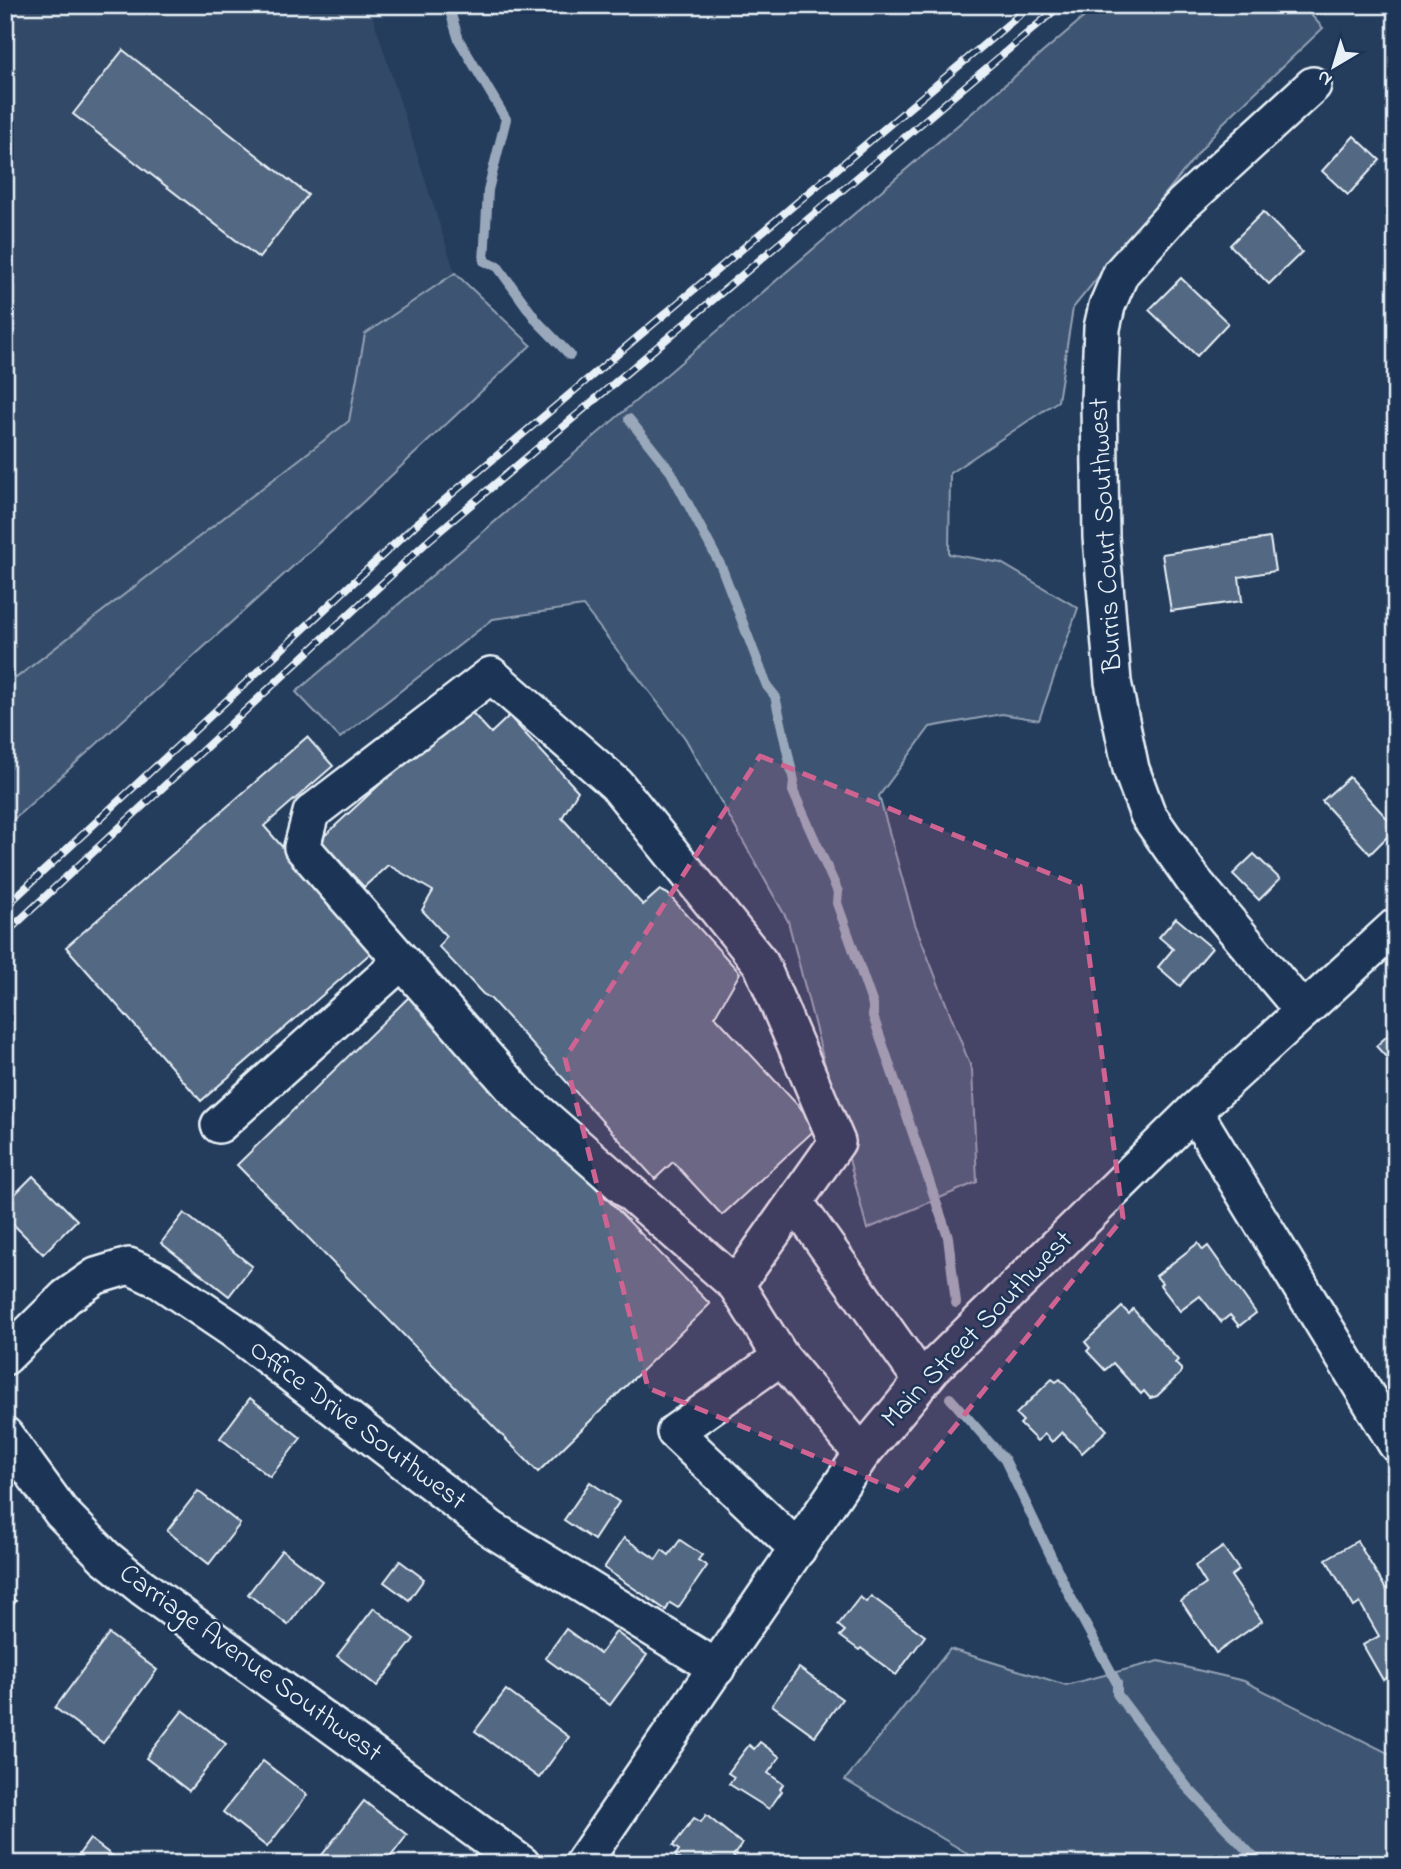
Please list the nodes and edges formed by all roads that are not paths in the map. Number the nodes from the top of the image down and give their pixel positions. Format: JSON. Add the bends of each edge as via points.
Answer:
{"nodes":[{"id":1,"x":1313,"y":85,"type":"dead end"},
{"id":2,"x":1391,"y":940,"type":"edge"},
{"id":3,"x":402,"y":961,"type":"junction"},
{"id":4,"x":1303,"y":1010,"type":"junction"},
{"id":5,"x":1194,"y":1111,"type":"junction"},
{"id":6,"x":219,"y":1125,"type":"dead end"},
{"id":7,"x":795,"y":1202,"type":"junction"},
{"id":8,"x":736,"y":1285,"type":"junction"},
{"id":9,"x":5,"y":1357,"type":"edge"},
{"id":10,"x":780,"y":1357,"type":"junction"},
{"id":11,"x":922,"y":1381,"type":"junction"},
{"id":12,"x":5,"y":1435,"type":"edge"},
{"id":13,"x":1396,"y":1444,"type":"edge"},
{"id":14,"x":862,"y":1454,"type":"junction"},
{"id":15,"x":798,"y":1549,"type":"junction"},
{"id":16,"x":717,"y":1668,"type":"junction"},
{"id":17,"x":522,"y":1864,"type":"edge"},
{"id":18,"x":582,"y":1864,"type":"edge"}],
"edges":[{"from":1,"to":4,"type":"street","name":"Burris Court Southwest","via":[[1183,204],[1121,273],[1102,328],[1099,401],[1101,537],[1113,682],[1131,769],[1148,815],[1194,881]]},
{"from":2,"to":4,"type":"street","name":"Main Street Southwest"},
{"from":3,"to":6,"type":"street"},
{"from":3,"to":7,"type":"street","via":[[302,847],[312,813],[491,675],[616,784],[761,964],[837,1142]]},
{"from":3,"to":8,"type":"street","via":[[521,1097]]},
{"from":4,"to":5,"type":"street","name":"Main Street Southwest"},
{"from":5,"to":11,"type":"street","name":"Main Street Southwest"},
{"from":5,"to":13,"type":"street"},
{"from":7,"to":8,"type":"street"},
{"from":7,"to":11,"type":"street"},
{"from":8,"to":10,"type":"street"},
{"from":9,"to":16,"type":"street","name":"Office Drive Southwest","via":[[66,1297],[96,1276],[129,1266],[159,1280],[233,1330],[493,1530]]},
{"from":10,"to":14,"type":"street"},
{"from":10,"to":15,"type":"street","via":[[675,1432]]},
{"from":11,"to":14,"type":"street","name":"Main Street Southwest"},
{"from":12,"to":17,"type":"street","name":"Carriage Avenue Southwest","via":[[61,1512],[105,1557]]},
{"from":14,"to":15,"type":"street","name":"Main Street Southwest"},
{"from":15,"to":16,"type":"street","name":"Main Street Southwest"},
{"from":16,"to":18,"type":"street","name":"Main Street Southwest"}]}
